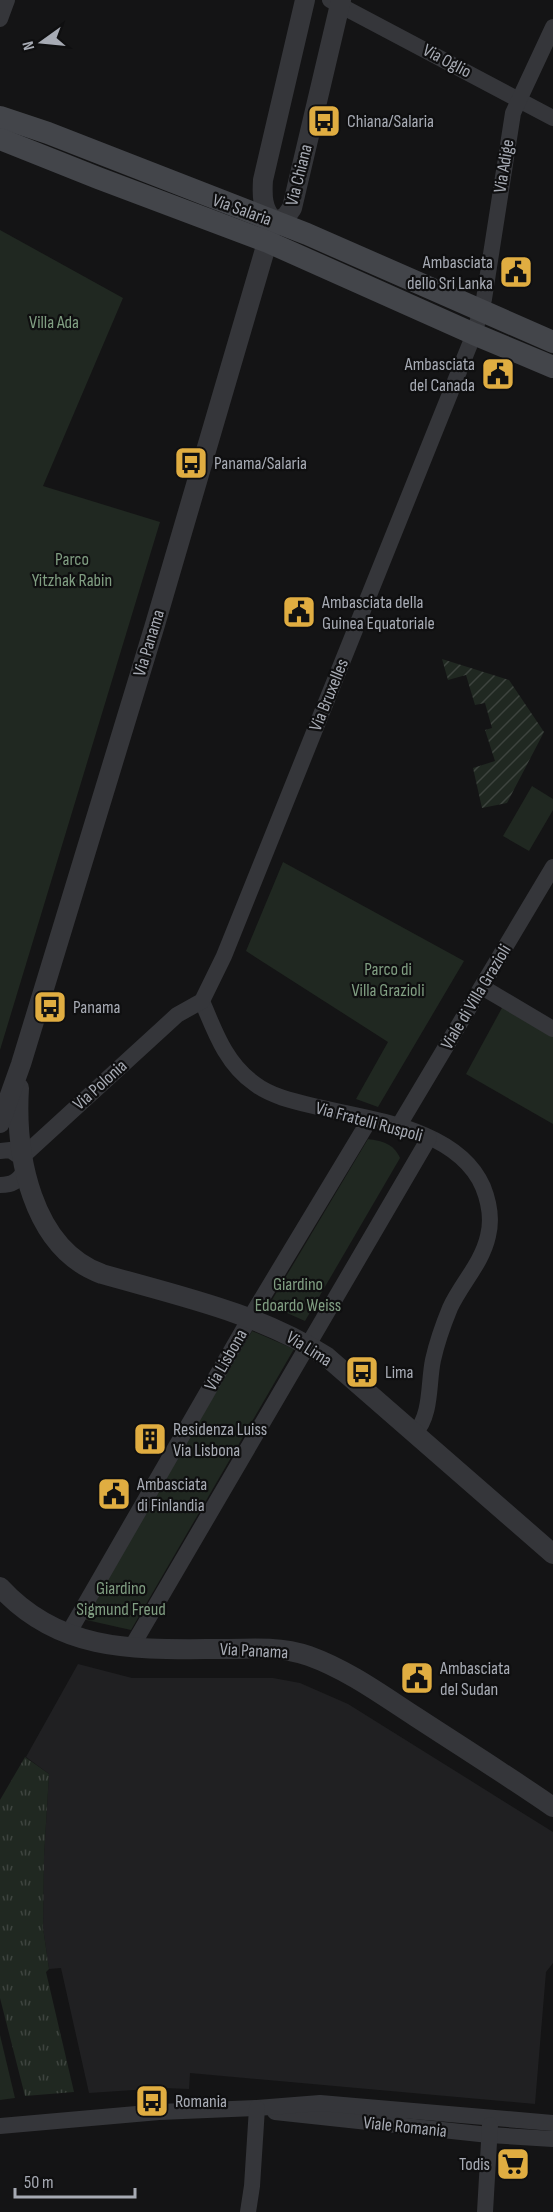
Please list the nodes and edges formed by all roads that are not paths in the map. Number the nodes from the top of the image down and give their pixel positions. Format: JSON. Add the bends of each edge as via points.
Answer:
{"nodes":[{"id":1,"x":8,"y":0,"type":"edge"},
{"id":2,"x":305,"y":0,"type":"edge"},
{"id":3,"x":337,"y":2,"type":"edge"},
{"id":4,"x":0,"y":19,"type":"edge"},
{"id":5,"x":553,"y":27,"type":"edge"},
{"id":6,"x":519,"y":100,"type":"junction"},
{"id":7,"x":0,"y":117,"type":"edge"},
{"id":8,"x":553,"y":118,"type":"edge"},
{"id":9,"x":0,"y":139,"type":"edge"},
{"id":10,"x":264,"y":172,"type":"junction"},
{"id":11,"x":228,"y":205,"type":"junction"},
{"id":12,"x":271,"y":231,"type":"junction"},
{"id":13,"x":480,"y":312,"type":"junction"},
{"id":14,"x":474,"y":334,"type":"junction"},
{"id":15,"x":553,"y":342,"type":"edge"},
{"id":16,"x":553,"y":367,"type":"edge"},
{"id":17,"x":553,"y":867,"type":"edge"},
{"id":18,"x":483,"y":987,"type":"junction"},
{"id":19,"x":202,"y":1001,"type":"junction"},
{"id":20,"x":553,"y":1029,"type":"edge"},
{"id":21,"x":21,"y":1064,"type":"junction"},
{"id":22,"x":370,"y":1119,"type":"junction"},
{"id":23,"x":0,"y":1123,"type":"edge"},
{"id":24,"x":398,"y":1127,"type":"junction"},
{"id":25,"x":429,"y":1138,"type":"junction"},
{"id":26,"x":0,"y":1151,"type":"edge"},
{"id":27,"x":24,"y":1162,"type":"junction"},
{"id":28,"x":0,"y":1185,"type":"edge"},
{"id":29,"x":250,"y":1318,"type":"junction"},
{"id":30,"x":308,"y":1346,"type":"junction"},
{"id":31,"x":415,"y":1433,"type":"junction"},
{"id":32,"x":553,"y":1554,"type":"edge"},
{"id":33,"x":0,"y":1587,"type":"edge"},
{"id":34,"x":68,"y":1634,"type":"junction"},
{"id":35,"x":131,"y":1648,"type":"junction"},
{"id":36,"x":553,"y":1807,"type":"edge"},
{"id":37,"x":257,"y":2108,"type":"junction"},
{"id":38,"x":553,"y":2123,"type":"edge"},
{"id":39,"x":0,"y":2126,"type":"edge"},
{"id":40,"x":490,"y":2127,"type":"junction"},
{"id":41,"x":553,"y":2139,"type":"edge"},
{"id":42,"x":248,"y":2212,"type":"edge"},
{"id":43,"x":485,"y":2212,"type":"edge"}],
"edges":[{"from":1,"to":4,"type":"street"},
{"from":2,"to":10,"type":"street","name":"Via Chiana"},
{"from":3,"to":6,"type":"street","name":"Via Oglio"},
{"from":3,"to":12,"type":"street","name":"Via Chiana","via":[[292,208]]},
{"from":5,"to":6,"type":"street","name":"Via Adige"},
{"from":6,"to":8,"type":"street","name":"Via Oglio"},
{"from":6,"to":13,"type":"street","name":"Via Adige","via":[[513,113]]},
{"from":7,"to":11,"type":"main road","name":"Via Salaria"},
{"from":9,"to":12,"type":"main road","name":"Via Salaria","via":[[98,178]]},
{"from":10,"to":11,"type":"street","via":[[254,190]]},
{"from":10,"to":12,"type":"street","name":"Via Chiana","via":[[263,204]]},
{"from":11,"to":12,"type":"main road","name":"Via Salaria"},
{"from":12,"to":13,"type":"main road","name":"Via Salaria"},
{"from":12,"to":14,"type":"main road","name":"Via Salaria"},
{"from":12,"to":21,"type":"street","name":"Via Panama"},
{"from":13,"to":14,"type":"street"},
{"from":13,"to":15,"type":"main road","name":"Via Salaria"},
{"from":14,"to":16,"type":"main road","name":"Via Salaria"},
{"from":14,"to":19,"type":"street","name":"Via Bruxelles","via":[[224,956]]},
{"from":17,"to":18,"type":"street","name":"Viale di Villa Grazioli"},
{"from":18,"to":20,"type":"street"},
{"from":18,"to":24,"type":"street","name":"Viale di Villa Grazioli"},
{"from":19,"to":22,"type":"street","name":"Via Fratelli Ruspoli","via":[[225,1051],[255,1085],[308,1105]]},
{"from":19,"to":27,"type":"street","name":"Via Polonia","via":[[177,1015]]},
{"from":21,"to":23,"type":"street"},
{"from":21,"to":27,"type":"street","name":"Via Lima","via":[[18,1107]]},
{"from":22,"to":24,"type":"street","name":"Via Fratelli Ruspoli"},
{"from":22,"to":29,"type":"street","name":"Via Lisbona"},
{"from":24,"to":25,"type":"street","name":"Via Fratelli Ruspoli"},
{"from":25,"to":30,"type":"street"},
{"from":25,"to":31,"type":"street","name":"Via Fratelli Ruspoli","via":[[457,1153],[472,1168],[484,1191],[490,1225],[484,1248],[439,1336],[425,1416]]},
{"from":26,"to":27,"type":"street","via":[[10,1150]]},
{"from":27,"to":28,"type":"street","name":"Via Polonia","via":[[18,1181]]},
{"from":27,"to":29,"type":"street","name":"Via Lima","via":[[45,1223],[67,1253],[83,1266]]},
{"from":29,"to":30,"type":"street","name":"Via Lima"},
{"from":29,"to":34,"type":"street","name":"Via Lisbona"},
{"from":30,"to":31,"type":"street","name":"Via Lima","via":[[327,1357]]},
{"from":30,"to":35,"type":"street"},
{"from":31,"to":32,"type":"street","name":"Via Lima"},
{"from":33,"to":34,"type":"street","name":"Via Panama","via":[[22,1608]]},
{"from":34,"to":35,"type":"street","name":"Via Panama","via":[[99,1644]]},
{"from":35,"to":36,"type":"street","name":"Via Panama","via":[[277,1649],[320,1660],[362,1682]]},
{"from":37,"to":39,"type":"street","name":"Viale Romania"},
{"from":37,"to":40,"type":"street","name":"Viale Romania","via":[[320,2103]]},
{"from":37,"to":42,"type":"street"},
{"from":38,"to":40,"type":"street","name":"Viale Romania"},
{"from":40,"to":41,"type":"street","name":"Viale Romania"},
{"from":40,"to":43,"type":"street"}]}
